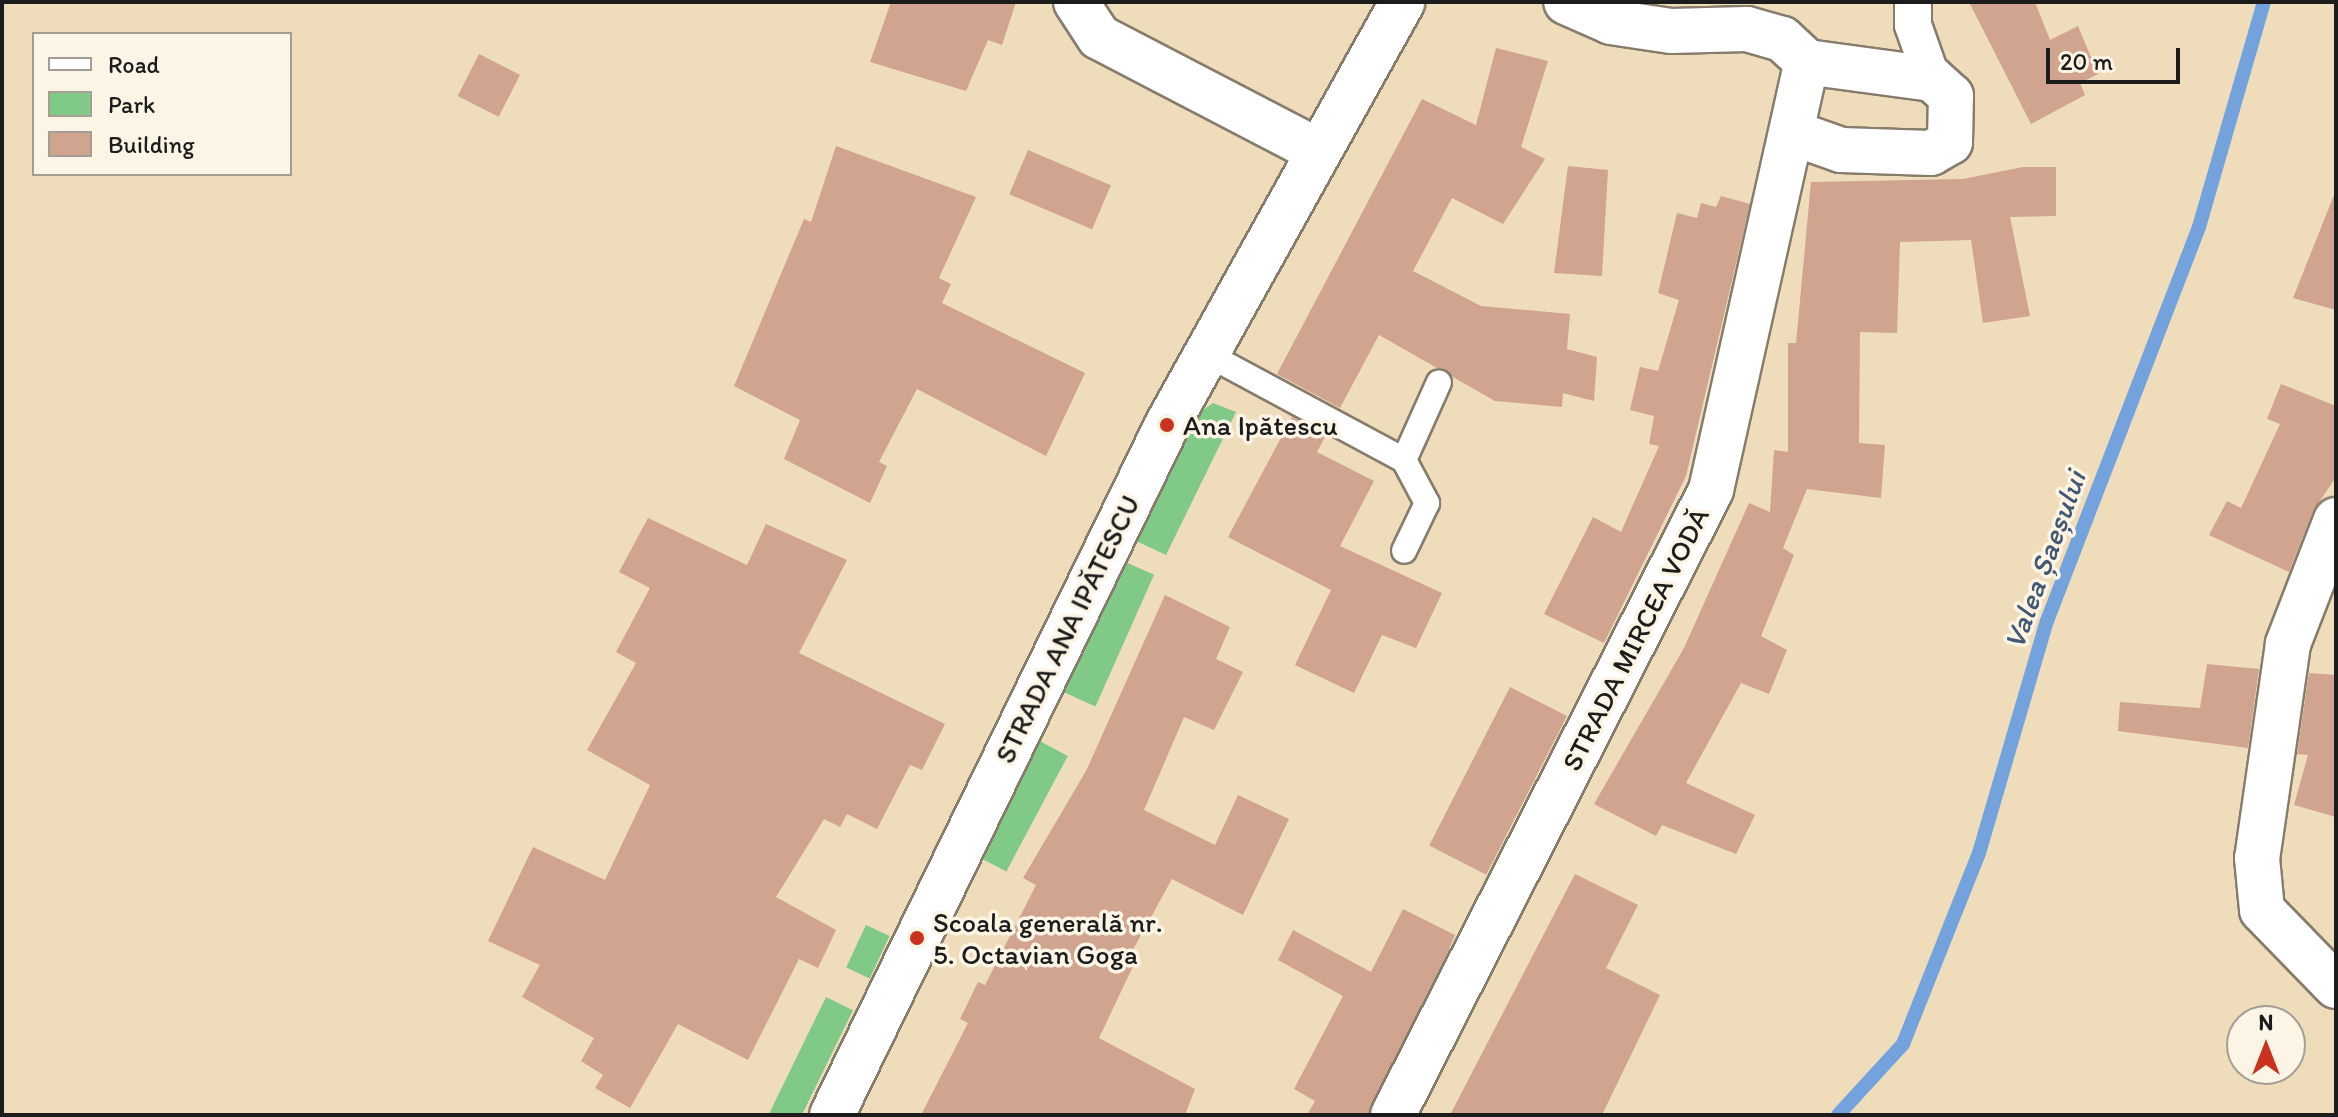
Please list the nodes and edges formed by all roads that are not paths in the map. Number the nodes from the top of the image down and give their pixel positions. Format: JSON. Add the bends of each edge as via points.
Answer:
{"nodes":[{"id":1,"x":1076,"y":2,"type":"edge"},
{"id":2,"x":1402,"y":2,"type":"edge"},
{"id":3,"x":1566,"y":2,"type":"edge"},
{"id":4,"x":1913,"y":2,"type":"edge"},
{"id":5,"x":1807,"y":62,"type":"junction"},
{"id":6,"x":1932,"y":79,"type":"junction"},
{"id":7,"x":1793,"y":133,"type":"junction"},
{"id":8,"x":1316,"y":150,"type":"junction"},
{"id":9,"x":1205,"y":353,"type":"junction"},
{"id":10,"x":1439,"y":382,"type":"dead end"},
{"id":11,"x":1404,"y":460,"type":"junction"},
{"id":12,"x":2336,"y":520,"type":"edge"},
{"id":13,"x":1404,"y":551,"type":"dead end"},
{"id":14,"x":2336,"y":986,"type":"edge"},
{"id":15,"x":839,"y":1112,"type":"edge"},
{"id":16,"x":1393,"y":1115,"type":"edge"}],
"edges":[{"from":1,"to":8,"type":"street","via":[[1099,37]]},
{"from":2,"to":8,"type":"street","name":"STRADA ANA IPĂTESCU"},
{"from":3,"to":5,"type":"street","via":[[1611,22],[1671,31],[1747,29],[1782,39]]},
{"from":4,"to":6,"type":"street","via":[[1913,25]]},
{"from":5,"to":6,"type":"street"},
{"from":5,"to":7,"type":"street","name":"STRADA MIRCEA VODĂ"},
{"from":6,"to":7,"type":"street","via":[[1951,96],[1954,116],[1950,142],[1931,153],[1841,150]]},
{"from":7,"to":16,"type":"street","name":"STRADA MIRCEA VODĂ","via":[[1711,490]]},
{"from":8,"to":9,"type":"street","name":"STRADA ANA IPĂTESCU"},
{"from":9,"to":11,"type":"lane"},
{"from":9,"to":15,"type":"street","name":"STRADA ANA IPĂTESCU"},
{"from":10,"to":11,"type":"lane"},
{"from":11,"to":13,"type":"lane","via":[[1427,503]]},
{"from":12,"to":14,"type":"street","via":[[2288,644],[2257,858],[2262,910]]}]}
